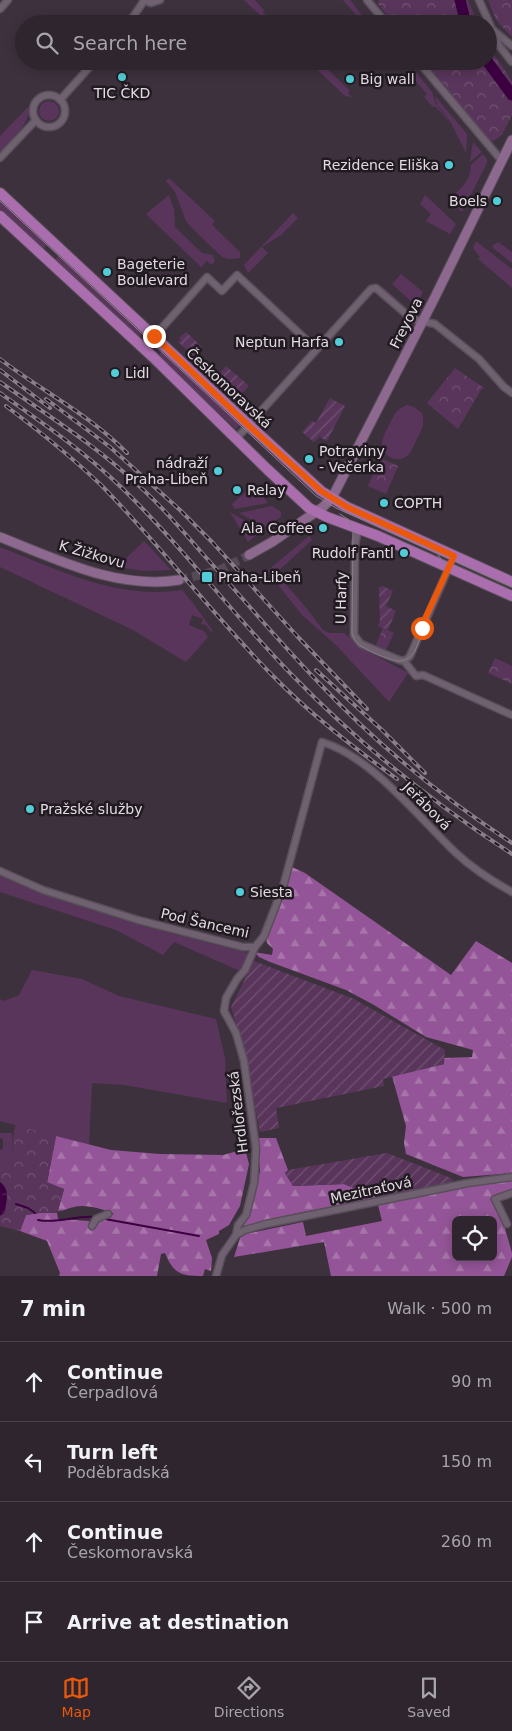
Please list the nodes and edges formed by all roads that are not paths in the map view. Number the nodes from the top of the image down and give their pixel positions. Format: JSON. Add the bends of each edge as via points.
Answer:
{"nodes":[{"id":1,"x":8,"y":0,"type":"edge"},
{"id":2,"x":144,"y":0,"type":"edge"},
{"id":3,"x":160,"y":0,"type":"edge"},
{"id":4,"x":367,"y":0,"type":"edge"},
{"id":5,"x":479,"y":0,"type":"edge"},
{"id":6,"x":0,"y":9,"type":"edge"},
{"id":7,"x":134,"y":15,"type":"edge"},
{"id":8,"x":380,"y":15,"type":"edge"},
{"id":9,"x":485,"y":15,"type":"edge"},
{"id":10,"x":497,"y":33,"type":"edge"},
{"id":11,"x":497,"y":41,"type":"edge"},
{"id":12,"x":512,"y":46,"type":"edge"},
{"id":13,"x":512,"y":62,"type":"edge"},
{"id":14,"x":87,"y":70,"type":"edge"},
{"id":15,"x":426,"y":70,"type":"edge"},
{"id":16,"x":60,"y":100,"type":"junction"},
{"id":17,"x":36,"y":120,"type":"junction"},
{"id":18,"x":512,"y":140,"type":"edge"},
{"id":19,"x":0,"y":158,"type":"edge"},
{"id":20,"x":502,"y":161,"type":"junction"},
{"id":21,"x":0,"y":193,"type":"edge"},
{"id":22,"x":0,"y":216,"type":"edge"},
{"id":23,"x":422,"y":321,"type":"junction"},
{"id":24,"x":154,"y":336,"type":"junction"},
{"id":25,"x":142,"y":347,"type":"junction"},
{"id":26,"x":316,"y":349,"type":"junction"},
{"id":27,"x":512,"y":393,"type":"edge"},
{"id":28,"x":249,"y":426,"type":"junction"},
{"id":29,"x":236,"y":439,"type":"junction"},
{"id":30,"x":332,"y":498,"type":"junction"},
{"id":31,"x":316,"y":512,"type":"junction"},
{"id":32,"x":358,"y":528,"type":"junction"},
{"id":33,"x":0,"y":537,"type":"edge"},
{"id":34,"x":249,"y":555,"type":"tunnel mouth"},
{"id":35,"x":454,"y":556,"type":"junction"},
{"id":36,"x":448,"y":567,"type":"junction"},
{"id":37,"x":179,"y":580,"type":"tunnel mouth"},
{"id":38,"x":512,"y":582,"type":"edge"},
{"id":39,"x":512,"y":596,"type":"edge"},
{"id":40,"x":406,"y":660,"type":"junction"},
{"id":41,"x":512,"y":714,"type":"edge"},
{"id":42,"x":322,"y":742,"type":"joint"},
{"id":43,"x":0,"y":871,"type":"edge"},
{"id":44,"x":512,"y":892,"type":"edge"},
{"id":45,"x":255,"y":947,"type":"junction"},
{"id":46,"x":512,"y":1177,"type":"edge"},
{"id":47,"x":512,"y":1193,"type":"edge"},
{"id":48,"x":108,"y":1214,"type":"dead end"},
{"id":49,"x":506,"y":1224,"type":"dead end"},
{"id":50,"x":92,"y":1226,"type":"dead end"},
{"id":51,"x":236,"y":1235,"type":"junction"},
{"id":52,"x":216,"y":1276,"type":"edge"}],
"edges":[{"from":1,"to":6,"type":"street"},
{"from":2,"to":3,"type":"street","via":[[151,3]]},
{"from":2,"to":7,"type":"street"},
{"from":4,"to":8,"type":"street"},
{"from":5,"to":9,"type":"street"},
{"from":10,"to":12,"type":"street"},
{"from":11,"to":13,"type":"street"},
{"from":14,"to":16,"type":"street"},
{"from":15,"to":20,"type":"street"},
{"from":16,"to":17,"type":"street","via":[[46,95],[38,100],[33,107]]},
{"from":16,"to":17,"type":"street","via":[[65,112],[58,124],[44,126]]},
{"from":17,"to":19,"type":"street"},
{"from":18,"to":20,"type":"main road","name":"Freyova"},
{"from":20,"to":23,"type":"main road","name":"Freyova"},
{"from":21,"to":24,"type":"main road","name":"Českomoravská"},
{"from":22,"to":25,"type":"main road"},
{"from":23,"to":26,"type":"street","via":[[412,318],[376,288],[370,288]]},
{"from":23,"to":27,"type":"street","via":[[434,324],[472,353]]},
{"from":23,"to":30,"type":"main road","name":"Freyova"},
{"from":24,"to":25,"type":"street"},
{"from":24,"to":26,"type":"street","via":[[207,277],[222,291],[237,274]]},
{"from":24,"to":28,"type":"main road","name":"Českomoravská"},
{"from":25,"to":29,"type":"main road"},
{"from":26,"to":28,"type":"street"},
{"from":28,"to":29,"type":"street"},
{"from":28,"to":30,"type":"main road","name":"Českomoravská"},
{"from":29,"to":31,"type":"main road"},
{"from":30,"to":31,"type":"main road","name":"Freyova"},
{"from":30,"to":35,"type":"main road","name":"Českomoravská"},
{"from":31,"to":32,"type":"main road"},
{"from":31,"to":34,"type":"main road"},
{"from":32,"to":36,"type":"main road"},
{"from":32,"to":40,"type":"street","name":"U Harfy","via":[[354,635],[361,644],[397,660]]},
{"from":33,"to":37,"type":"main road","name":"K Žižkovu","via":[[110,577]]},
{"from":35,"to":36,"type":"street"},
{"from":35,"to":38,"type":"main road","name":"Českomoravská"},
{"from":36,"to":39,"type":"main road"},
{"from":36,"to":40,"type":"street"},
{"from":40,"to":41,"type":"street","name":"U Harfy","via":[[416,676],[423,675]]},
{"from":42,"to":44,"type":"street","name":"Jeřábová","via":[[336,746],[378,775],[457,854],[491,881]]},
{"from":42,"to":45,"type":"street","name":"Pod Šancemi","via":[[282,887],[264,936]]},
{"from":43,"to":45,"type":"street","name":"Pod Šancemi","via":[[43,890],[138,920],[243,947]]},
{"from":45,"to":51,"type":"street","name":"Hrdlořezská","via":[[226,998],[224,1011],[236,1033],[244,1061],[256,1148],[254,1183],[246,1215],[238,1225]]},
{"from":46,"to":51,"type":"street","name":"Mezitraťová","via":[[266,1224]]},
{"from":47,"to":49,"type":"street","via":[[495,1199]]},
{"from":48,"to":50,"type":"street","via":[[96,1219]]},
{"from":51,"to":52,"type":"street","name":"Hrdlořezská","via":[[222,1254]]}]}
